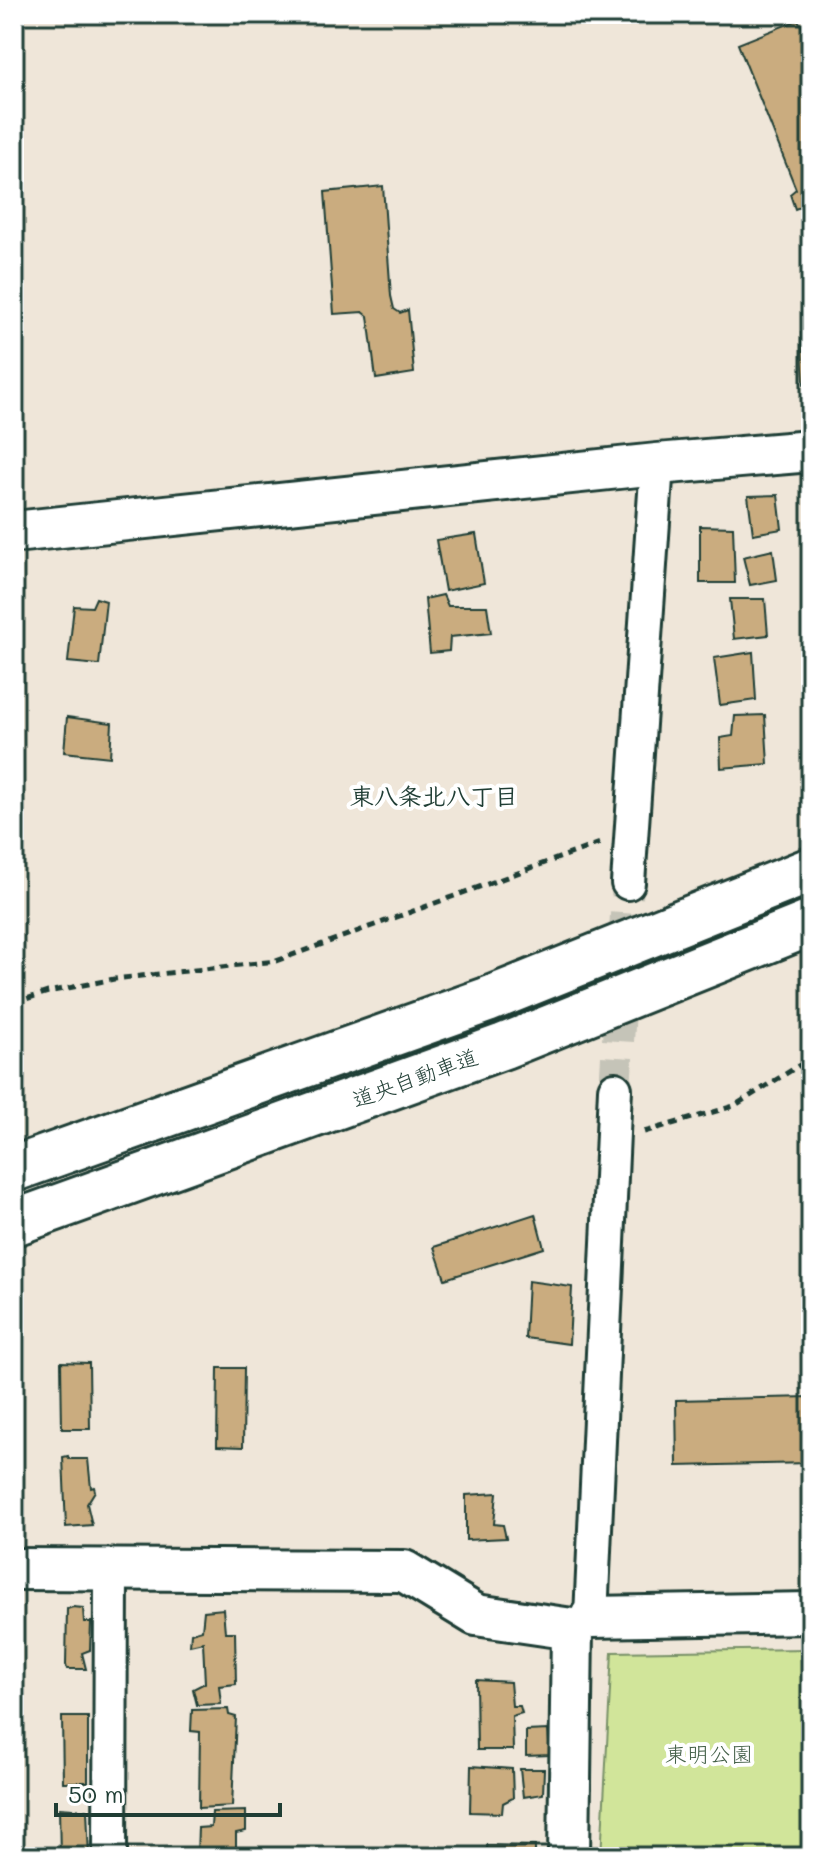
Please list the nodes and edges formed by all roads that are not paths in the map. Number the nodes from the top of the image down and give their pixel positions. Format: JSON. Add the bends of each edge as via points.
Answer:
{"nodes":[{"id":1,"x":811,"y":451,"type":"edge"},
{"id":2,"x":657,"y":464,"type":"junction"},
{"id":3,"x":14,"y":532,"type":"edge"},
{"id":4,"x":811,"y":870,"type":"edge"},
{"id":5,"x":628,"y":883,"type":"tunnel mouth"},
{"id":6,"x":811,"y":923,"type":"edge"},
{"id":7,"x":615,"y":1089,"type":"tunnel mouth"},
{"id":8,"x":14,"y":1169,"type":"edge"},
{"id":9,"x":14,"y":1223,"type":"edge"},
{"id":10,"x":14,"y":1569,"type":"edge"},
{"id":11,"x":111,"y":1571,"type":"junction"},
{"id":12,"x":811,"y":1613,"type":"edge"},
{"id":13,"x":581,"y":1623,"type":"junction"},
{"id":14,"x":110,"y":1857,"type":"edge"},
{"id":15,"x":569,"y":1857,"type":"edge"}],
"edges":[{"from":1,"to":2,"type":"street"},
{"from":2,"to":3,"type":"street"},
{"from":2,"to":5,"type":"street"},
{"from":4,"to":8,"type":"highway","via":[[487,1000]]},
{"from":6,"to":9,"type":"highway","name":"道央自動車道","via":[[504,1046]]},
{"from":7,"to":13,"type":"street"},
{"from":10,"to":11,"type":"street"},
{"from":11,"to":13,"type":"street","via":[[404,1571],[476,1615]]},
{"from":11,"to":14,"type":"street"},
{"from":12,"to":13,"type":"street"},
{"from":13,"to":15,"type":"street"}]}
